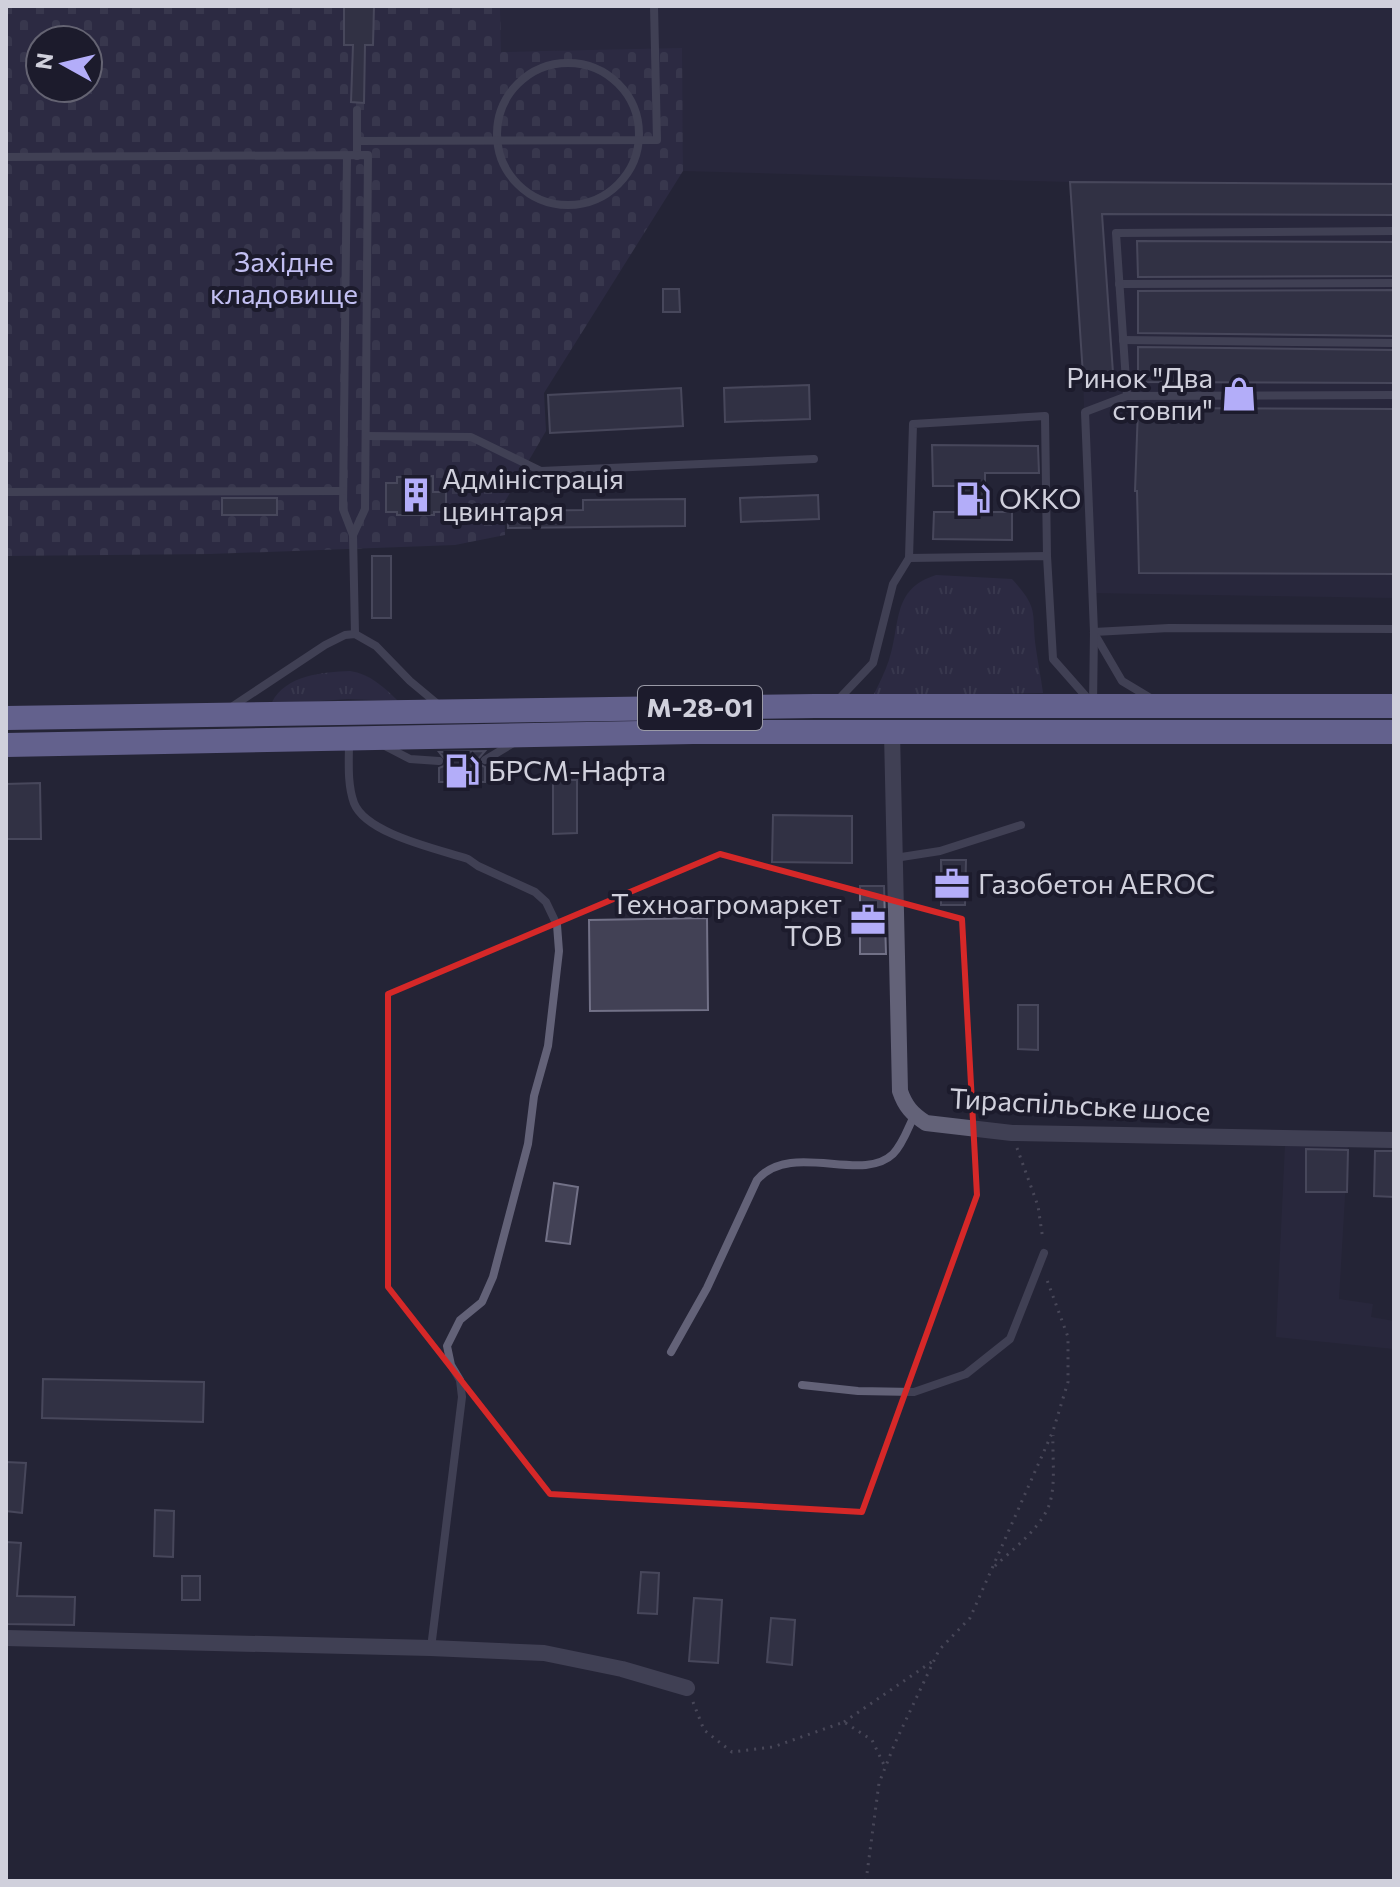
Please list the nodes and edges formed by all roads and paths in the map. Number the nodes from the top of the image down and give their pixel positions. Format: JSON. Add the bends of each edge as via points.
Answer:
{"nodes":[{"id":1,"x":654,"y":6,"type":"edge"},
{"id":2,"x":357,"y":110,"type":"dead end"},
{"id":3,"x":497,"y":140,"type":"junction"},
{"id":4,"x":638,"y":140,"type":"junction"},
{"id":5,"x":357,"y":141,"type":"junction"},
{"id":6,"x":347,"y":156,"type":"junction"},
{"id":7,"x":357,"y":156,"type":"junction"},
{"id":8,"x":6,"y":157,"type":"edge"},
{"id":9,"x":1394,"y":231,"type":"edge"},
{"id":10,"x":1394,"y":283,"type":"edge"},
{"id":11,"x":1119,"y":284,"type":"junction"},
{"id":12,"x":1123,"y":340,"type":"junction"},
{"id":13,"x":1394,"y":343,"type":"edge"},
{"id":14,"x":1394,"y":395,"type":"edge"},
{"id":15,"x":1127,"y":396,"type":"junction"},
{"id":16,"x":366,"y":436,"type":"junction"},
{"id":17,"x":814,"y":459,"type":"dead end"},
{"id":18,"x":343,"y":491,"type":"junction"},
{"id":19,"x":6,"y":492,"type":"edge"},
{"id":20,"x":353,"y":535,"type":"junction"},
{"id":21,"x":1047,"y":556,"type":"junction"},
{"id":22,"x":909,"y":558,"type":"junction"},
{"id":23,"x":1394,"y":629,"type":"edge"},
{"id":24,"x":1094,"y":632,"type":"junction"},
{"id":25,"x":355,"y":634,"type":"junction"},
{"id":26,"x":1093,"y":705,"type":"junction"},
{"id":27,"x":1162,"y":705,"type":"junction"},
{"id":28,"x":832,"y":706,"type":"junction"},
{"id":29,"x":1394,"y":706,"type":"edge"},
{"id":30,"x":447,"y":711,"type":"junction"},
{"id":31,"x":220,"y":715,"type":"junction"},
{"id":32,"x":6,"y":718,"type":"edge"},
{"id":33,"x":1394,"y":732,"type":"edge"},
{"id":34,"x":892,"y":733,"type":"junction"},
{"id":35,"x":527,"y":734,"type":"junction"},
{"id":36,"x":358,"y":737,"type":"junction"},
{"id":37,"x":6,"y":745,"type":"edge"},
{"id":38,"x":485,"y":760,"type":"dead end"},
{"id":39,"x":439,"y":761,"type":"dead end"},
{"id":40,"x":1021,"y":825,"type":"dead end"},
{"id":41,"x":895,"y":858,"type":"junction"},
{"id":42,"x":914,"y":1116,"type":"junction"},
{"id":43,"x":1012,"y":1133,"type":"junction"},
{"id":44,"x":1394,"y":1140,"type":"edge"},
{"id":45,"x":1044,"y":1253,"type":"junction"},
{"id":46,"x":671,"y":1352,"type":"dead end"},
{"id":47,"x":802,"y":1385,"type":"dead end"},
{"id":48,"x":1053,"y":1431,"type":"junction"},
{"id":49,"x":992,"y":1569,"type":"junction"},
{"id":50,"x":6,"y":1638,"type":"edge"},
{"id":51,"x":431,"y":1648,"type":"junction"},
{"id":52,"x":935,"y":1660,"type":"junction"},
{"id":53,"x":687,"y":1688,"type":"joint"},
{"id":54,"x":844,"y":1722,"type":"junction"},
{"id":55,"x":886,"y":1769,"type":"junction"},
{"id":56,"x":866,"y":1881,"type":"edge"}],
"edges":[{"from":1,"to":4,"type":"lane","via":[[657,140]]},
{"from":2,"to":5,"type":"lane"},
{"from":3,"to":4,"type":"lane"},
{"from":3,"to":4,"type":"lane","via":[[502,163],[515,182],[534,197],[556,204],[601,197],[633,163]]},
{"from":3,"to":4,"type":"lane","via":[[499,117],[516,86],[544,67],[568,63],[591,67],[627,95]]},
{"from":3,"to":5,"type":"lane"},
{"from":5,"to":7,"type":"lane"},
{"from":6,"to":7,"type":"lane"},
{"from":6,"to":8,"type":"lane"},
{"from":6,"to":18,"type":"lane"},
{"from":7,"to":16,"type":"lane","via":[[368,155]]},
{"from":9,"to":11,"type":"lane","via":[[1116,233]]},
{"from":10,"to":11,"type":"lane"},
{"from":11,"to":12,"type":"lane"},
{"from":12,"to":13,"type":"lane"},
{"from":12,"to":15,"type":"lane"},
{"from":14,"to":15,"type":"lane"},
{"from":15,"to":24,"type":"lane","via":[[1085,412]]},
{"from":16,"to":17,"type":"lane","via":[[471,437],[541,471]]},
{"from":16,"to":20,"type":"lane","via":[[365,509]]},
{"from":18,"to":19,"type":"lane"},
{"from":18,"to":20,"type":"lane"},
{"from":20,"to":25,"type":"lane"},
{"from":21,"to":22,"type":"lane"},
{"from":21,"to":22,"type":"lane","via":[[1045,416],[913,424]]},
{"from":21,"to":26,"type":"lane","via":[[1053,659]]},
{"from":22,"to":28,"type":"lane","via":[[893,584],[873,663]]},
{"from":23,"to":24,"type":"lane"},
{"from":24,"to":26,"type":"lane"},
{"from":24,"to":27,"type":"lane","via":[[1122,681]]},
{"from":25,"to":30,"type":"lane","via":[[376,646]]},
{"from":25,"to":31,"type":"lane","via":[[325,645]]},
{"from":26,"to":27,"type":"highway","number":"М-28-01"},
{"from":26,"to":28,"type":"highway","number":"М-28-01"},
{"from":27,"to":29,"type":"highway","number":"М-28-01"},
{"from":28,"to":30,"type":"highway","number":"М-28-01"},
{"from":30,"to":31,"type":"highway","number":"М-28-01"},
{"from":31,"to":32,"type":"highway","number":"М-28-01"},
{"from":33,"to":34,"type":"highway","number":"М-28-01"},
{"from":34,"to":35,"type":"highway","number":"М-28-01"},
{"from":34,"to":41,"type":"street","name":"Тираспільське шосе"},
{"from":35,"to":36,"type":"highway","number":"М-28-01"},
{"from":35,"to":38,"type":"lane"},
{"from":36,"to":37,"type":"highway","number":"М-28-01"},
{"from":36,"to":39,"type":"lane","via":[[410,759]]},
{"from":36,"to":51,"type":"lane","via":[[351,788],[360,815],[378,828],[468,859],[535,892],[553,913],[559,937],[548,1046],[493,1277],[482,1302],[460,1320],[447,1346],[462,1397]]},
{"from":40,"to":41,"type":"lane","via":[[940,851]]},
{"from":41,"to":42,"type":"street","name":"Тираспільське шосе","via":[[900,1091]]},
{"from":42,"to":43,"type":"street","name":"Тираспільське шосе","via":[[926,1123]]},
{"from":42,"to":46,"type":"lane","via":[[895,1152],[877,1163],[785,1163],[764,1171]]},
{"from":43,"to":44,"type":"street","name":"Тираспільське шосе"},
{"from":43,"to":45,"type":"path","via":[[1038,1206]]},
{"from":45,"to":47,"type":"lane","via":[[1010,1339],[966,1374],[914,1392]]},
{"from":45,"to":48,"type":"path","via":[[1047,1280],[1068,1337],[1068,1382]]},
{"from":48,"to":49,"type":"path"},
{"from":48,"to":49,"type":"path","via":[[1048,1509]]},
{"from":49,"to":52,"type":"path","via":[[970,1618]]},
{"from":50,"to":51,"type":"street"},
{"from":51,"to":53,"type":"street","via":[[544,1653]]},
{"from":52,"to":54,"type":"path"},
{"from":52,"to":55,"type":"path"},
{"from":53,"to":54,"type":"path","via":[[704,1730],[732,1752],[773,1747]]},
{"from":54,"to":55,"type":"path","via":[[872,1740]]},
{"from":55,"to":56,"type":"path","via":[[879,1783]]}]}
